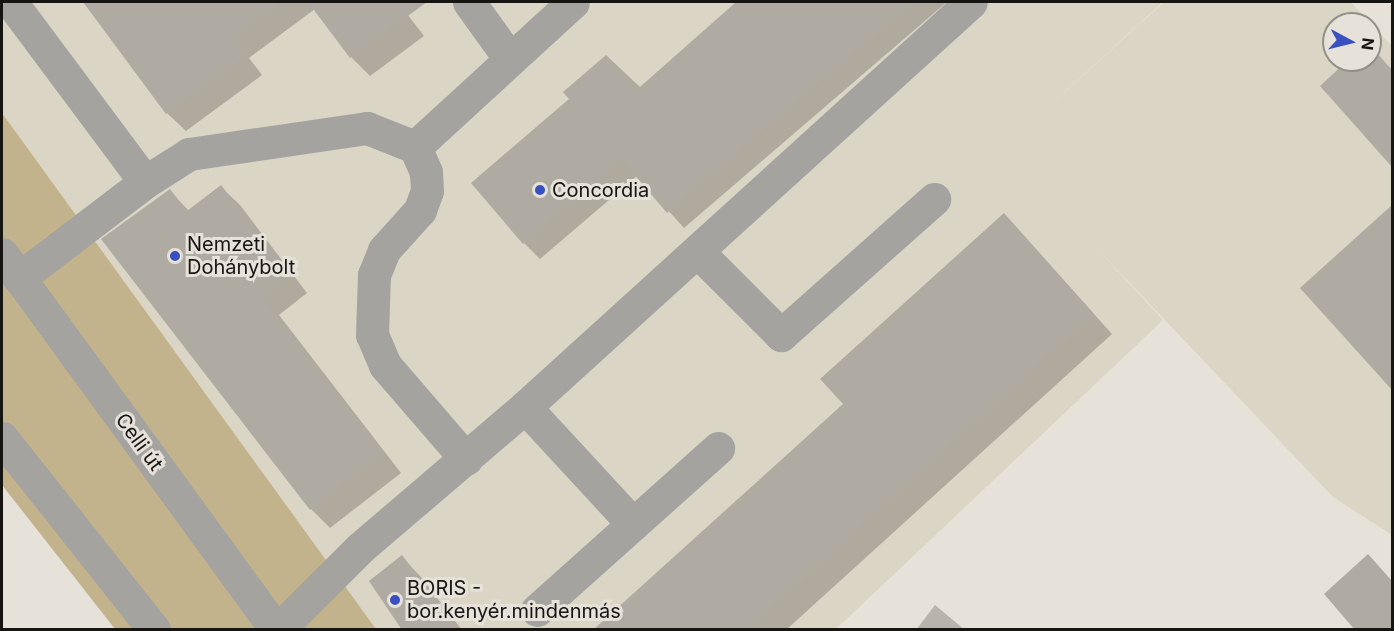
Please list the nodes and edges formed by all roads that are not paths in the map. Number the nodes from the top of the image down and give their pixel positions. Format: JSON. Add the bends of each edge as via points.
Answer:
{"nodes":[{"id":1,"x":11,"y":2,"type":"edge"},
{"id":2,"x":469,"y":2,"type":"edge"},
{"id":3,"x":573,"y":2,"type":"edge"},
{"id":4,"x":971,"y":2,"type":"edge"},
{"id":5,"x":510,"y":59,"type":"junction"},
{"id":6,"x":415,"y":147,"type":"junction"},
{"id":7,"x":146,"y":182,"type":"junction"},
{"id":8,"x":934,"y":199,"type":"dead end"},
{"id":9,"x":697,"y":251,"type":"junction"},
{"id":10,"x":10,"y":266,"type":"edge"},
{"id":11,"x":525,"y":407,"type":"junction"},
{"id":12,"x":2,"y":438,"type":"edge"},
{"id":13,"x":718,"y":448,"type":"dead end"},
{"id":14,"x":466,"y":459,"type":"junction"},
{"id":15,"x":633,"y":524,"type":"junction"},
{"id":16,"x":537,"y":610,"type":"dead end"},
{"id":17,"x":154,"y":630,"type":"edge"},
{"id":18,"x":277,"y":630,"type":"edge"}],
"edges":[{"from":1,"to":7,"type":"street"},
{"from":2,"to":5,"type":"street"},
{"from":3,"to":5,"type":"street"},
{"from":4,"to":9,"type":"street"},
{"from":5,"to":6,"type":"street"},
{"from":6,"to":7,"type":"street","via":[[367,128],[189,154]]},
{"from":6,"to":14,"type":"street","via":[[426,172],[427,191],[420,210],[384,250],[374,275],[372,335],[385,365]]},
{"from":7,"to":10,"type":"street"},
{"from":8,"to":9,"type":"street","via":[[781,335]]},
{"from":9,"to":11,"type":"street"},
{"from":10,"to":18,"type":"street","name":"Celli út"},
{"from":11,"to":14,"type":"street"},
{"from":11,"to":15,"type":"street"},
{"from":12,"to":17,"type":"street"},
{"from":13,"to":15,"type":"street"},
{"from":14,"to":18,"type":"street","via":[[360,548]]},
{"from":15,"to":16,"type":"street"}]}
